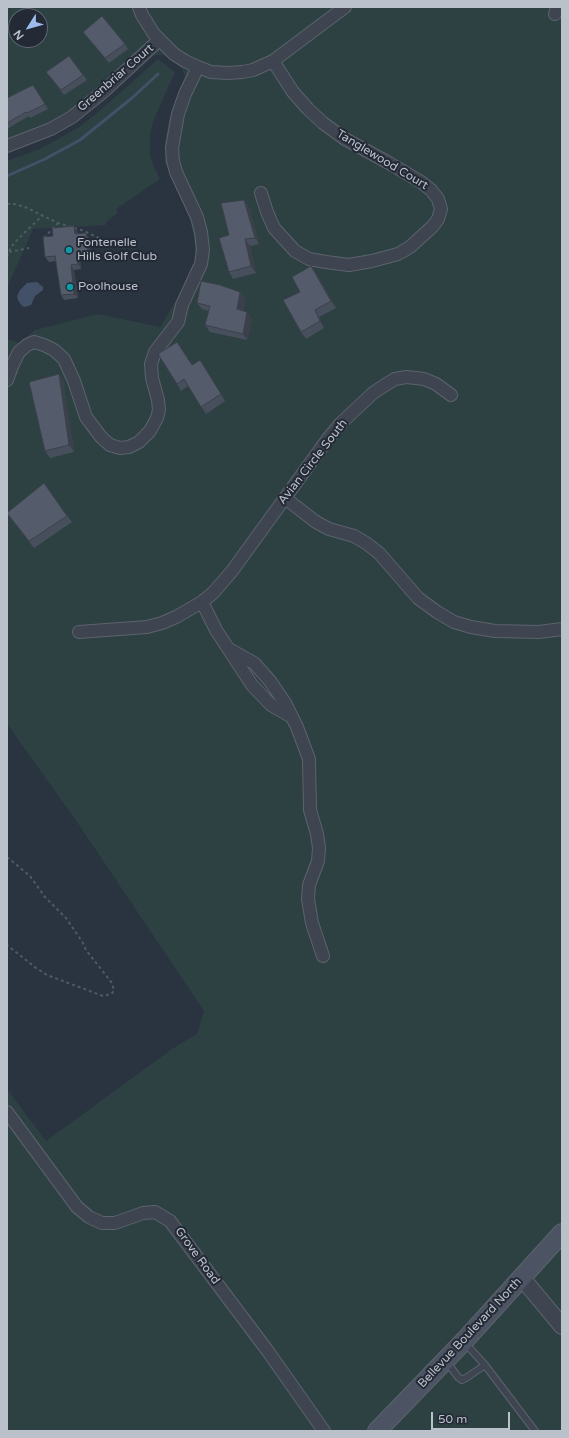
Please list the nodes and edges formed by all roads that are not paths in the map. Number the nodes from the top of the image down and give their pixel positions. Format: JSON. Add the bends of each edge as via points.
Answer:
{"nodes":[{"id":1,"x":345,"y":7,"type":"edge"},
{"id":2,"x":140,"y":8,"type":"edge"},
{"id":3,"x":159,"y":40,"type":"junction"},
{"id":4,"x":273,"y":61,"type":"junction"},
{"id":5,"x":198,"y":67,"type":"junction"},
{"id":6,"x":7,"y":146,"type":"edge"},
{"id":7,"x":261,"y":193,"type":"dead end"},
{"id":8,"x":7,"y":380,"type":"edge"},
{"id":9,"x":451,"y":395,"type":"dead end"},
{"id":10,"x":285,"y":498,"type":"junction"},
{"id":11,"x":202,"y":602,"type":"junction"},
{"id":12,"x":562,"y":629,"type":"edge"},
{"id":13,"x":79,"y":632,"type":"dead end"},
{"id":14,"x":229,"y":649,"type":"junction"},
{"id":15,"x":293,"y":718,"type":"junction"},
{"id":16,"x":323,"y":956,"type":"dead end"},
{"id":17,"x":7,"y":1112,"type":"edge"},
{"id":18,"x":562,"y":1233,"type":"edge"},
{"id":19,"x":522,"y":1278,"type":"junction"},
{"id":20,"x":562,"y":1326,"type":"edge"},
{"id":21,"x":464,"y":1342,"type":"junction"},
{"id":22,"x":445,"y":1361,"type":"junction"},
{"id":23,"x":486,"y":1365,"type":"junction"},
{"id":24,"x":324,"y":1431,"type":"edge"},
{"id":25,"x":376,"y":1431,"type":"edge"},
{"id":26,"x":535,"y":1431,"type":"edge"}],
"edges":[{"from":1,"to":4,"type":"street"},
{"from":2,"to":3,"type":"street"},
{"from":3,"to":5,"type":"street","via":[[174,54]]},
{"from":3,"to":6,"type":"street","name":"Greenbriar Court","via":[[103,92],[72,116],[51,129]]},
{"from":4,"to":5,"type":"street","via":[[243,72],[212,72]]},
{"from":4,"to":7,"type":"street","name":"Tanglewood Court","via":[[293,92],[323,123],[345,139],[421,182],[438,199],[440,209],[433,226],[410,247],[398,254],[349,264],[326,262],[309,259],[295,250],[274,228]]},
{"from":5,"to":8,"type":"street","via":[[178,114],[172,148],[176,172],[197,217],[203,250],[201,264],[182,305],[178,322],[153,358],[152,378],[158,410],[150,431],[139,442],[129,447],[110,445],[86,418],[64,359],[44,345],[34,342],[19,352]]},
{"from":9,"to":10,"type":"street","name":"Avian Circle South","via":[[424,379],[406,377],[385,384],[341,423]]},
{"from":10,"to":11,"type":"street","name":"Avian Circle South","via":[[232,571]]},
{"from":10,"to":12,"type":"street","via":[[316,522],[329,529],[354,536],[380,553],[418,598],[454,622],[495,631],[539,632]]},
{"from":11,"to":13,"type":"street","name":"Avian Circle South","via":[[176,617],[147,627]]},
{"from":11,"to":14,"type":"street"},
{"from":14,"to":15,"type":"street","via":[[259,693],[271,705]]},
{"from":14,"to":15,"type":"street","via":[[249,659],[262,670]]},
{"from":15,"to":16,"type":"street","via":[[309,759],[310,810],[319,848],[308,899],[312,923]]},
{"from":17,"to":24,"type":"street","name":"Grove Road","via":[[77,1206],[89,1217],[102,1223],[155,1212],[170,1221]]},
{"from":18,"to":19,"type":"main road","name":"Bellevue Boulevard North"},
{"from":19,"to":20,"type":"street"},
{"from":19,"to":21,"type":"main road","name":"Bellevue Boulevard North"},
{"from":21,"to":22,"type":"main road","name":"Bellevue Boulevard North"},
{"from":21,"to":23,"type":"lane"},
{"from":22,"to":23,"type":"lane","via":[[462,1380]]},
{"from":22,"to":25,"type":"main road","name":"Bellevue Boulevard North"},
{"from":23,"to":26,"type":"lane"}]}
